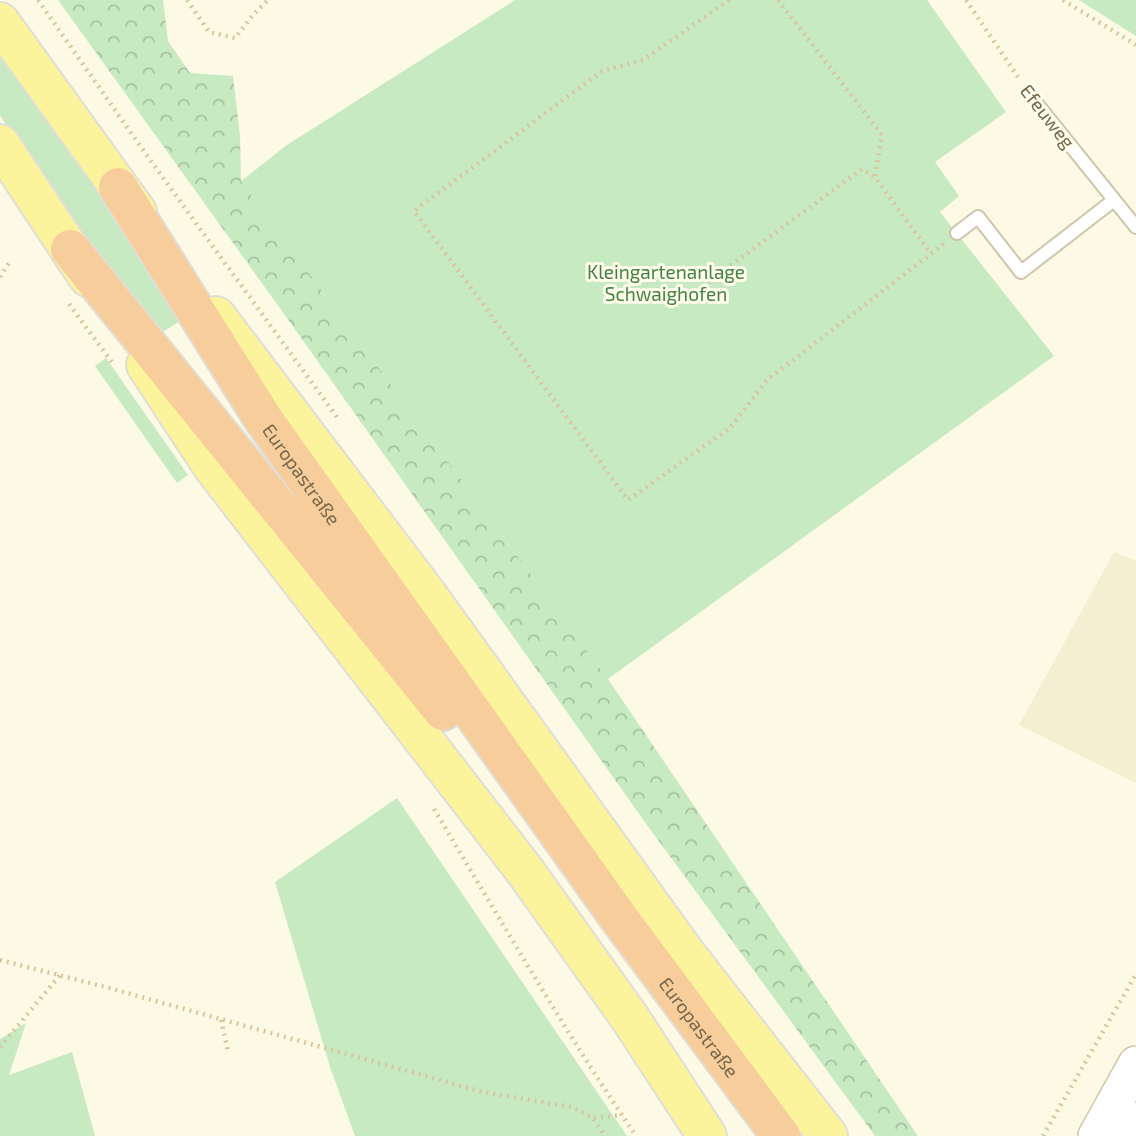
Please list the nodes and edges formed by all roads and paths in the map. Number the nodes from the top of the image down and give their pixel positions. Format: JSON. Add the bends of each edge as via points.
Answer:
{"nodes":[{"id":1,"x":38,"y":0,"type":"edge"},
{"id":2,"x":187,"y":0,"type":"edge"},
{"id":3,"x":268,"y":0,"type":"edge"},
{"id":4,"x":729,"y":0,"type":"edge"},
{"id":5,"x":778,"y":0,"type":"edge"},
{"id":6,"x":966,"y":0,"type":"edge"},
{"id":7,"x":1063,"y":0,"type":"edge"},
{"id":8,"x":0,"y":22,"type":"edge"},
{"id":9,"x":1136,"y":46,"type":"edge"},
{"id":10,"x":1029,"y":94,"type":"joint"},
{"id":11,"x":0,"y":144,"type":"edge"},
{"id":12,"x":875,"y":177,"type":"junction"},
{"id":13,"x":118,"y":187,"type":"junction"},
{"id":14,"x":1114,"y":200,"type":"junction"},
{"id":15,"x":1136,"y":227,"type":"edge"},
{"id":16,"x":957,"y":233,"type":"dead end"},
{"id":17,"x":70,"y":249,"type":"junction"},
{"id":18,"x":11,"y":260,"type":"dead end"},
{"id":19,"x":0,"y":277,"type":"edge"},
{"id":20,"x":674,"y":307,"type":"dead end"},
{"id":21,"x":346,"y":431,"type":"dead end"},
{"id":22,"x":431,"y":803,"type":"dead end"},
{"id":23,"x":619,"y":918,"type":"junction"},
{"id":24,"x":0,"y":960,"type":"edge"},
{"id":25,"x":1136,"y":974,"type":"edge"},
{"id":26,"x":60,"y":975,"type":"junction"},
{"id":27,"x":221,"y":1020,"type":"junction"},
{"id":28,"x":0,"y":1047,"type":"edge"},
{"id":29,"x":228,"y":1051,"type":"dead end"},
{"id":30,"x":1136,"y":1064,"type":"edge"},
{"id":31,"x":622,"y":1115,"type":"junction"},
{"id":32,"x":593,"y":1118,"type":"junction"},
{"id":33,"x":1136,"y":1119,"type":"edge"},
{"id":34,"x":605,"y":1136,"type":"edge"},
{"id":35,"x":636,"y":1136,"type":"edge"},
{"id":36,"x":707,"y":1136,"type":"edge"},
{"id":37,"x":781,"y":1136,"type":"edge"},
{"id":38,"x":828,"y":1136,"type":"edge"},
{"id":39,"x":1043,"y":1136,"type":"edge"},
{"id":40,"x":1096,"y":1136,"type":"edge"},
{"id":41,"x":1126,"y":1136,"type":"edge"}],
"edges":[{"from":1,"to":21,"type":"path"},
{"from":2,"to":3,"type":"path","via":[[209,32],[235,38]]},
{"from":4,"to":12,"type":"path","via":[[643,60],[602,71],[414,211],[628,500],[730,428],[767,380],[931,254]]},
{"from":5,"to":12,"type":"path","via":[[882,135]]},
{"from":6,"to":10,"type":"path","name":"Efeuweg"},
{"from":7,"to":9,"type":"path"},
{"from":8,"to":13,"type":"main road","name":"Europastraße"},
{"from":10,"to":14,"type":"lane","name":"Efeuweg"},
{"from":11,"to":17,"type":"main road","name":"Europastraße"},
{"from":12,"to":20,"type":"path","via":[[862,169]]},
{"from":13,"to":23,"type":"highway","name":"Europastraße","via":[[264,420]]},
{"from":13,"to":38,"type":"main road","via":[[429,597],[686,954]]},
{"from":14,"to":15,"type":"lane","name":"Efeuweg"},
{"from":14,"to":16,"type":"lane","via":[[1021,272],[978,217]]},
{"from":17,"to":23,"type":"highway","name":"Europastraße","via":[[506,788]]},
{"from":17,"to":36,"type":"main road","via":[[213,467],[525,871]]},
{"from":18,"to":19,"type":"path"},
{"from":22,"to":31,"type":"path"},
{"from":23,"to":37,"type":"highway","name":"Europastraße"},
{"from":24,"to":26,"type":"path"},
{"from":25,"to":39,"type":"path"},
{"from":26,"to":27,"type":"path"},
{"from":26,"to":28,"type":"path"},
{"from":27,"to":29,"type":"path"},
{"from":27,"to":32,"type":"path","via":[[483,1092],[572,1107]]},
{"from":30,"to":40,"type":"main road"},
{"from":31,"to":32,"type":"path"},
{"from":31,"to":35,"type":"path"},
{"from":32,"to":34,"type":"path"},
{"from":33,"to":41,"type":"main road"}]}
